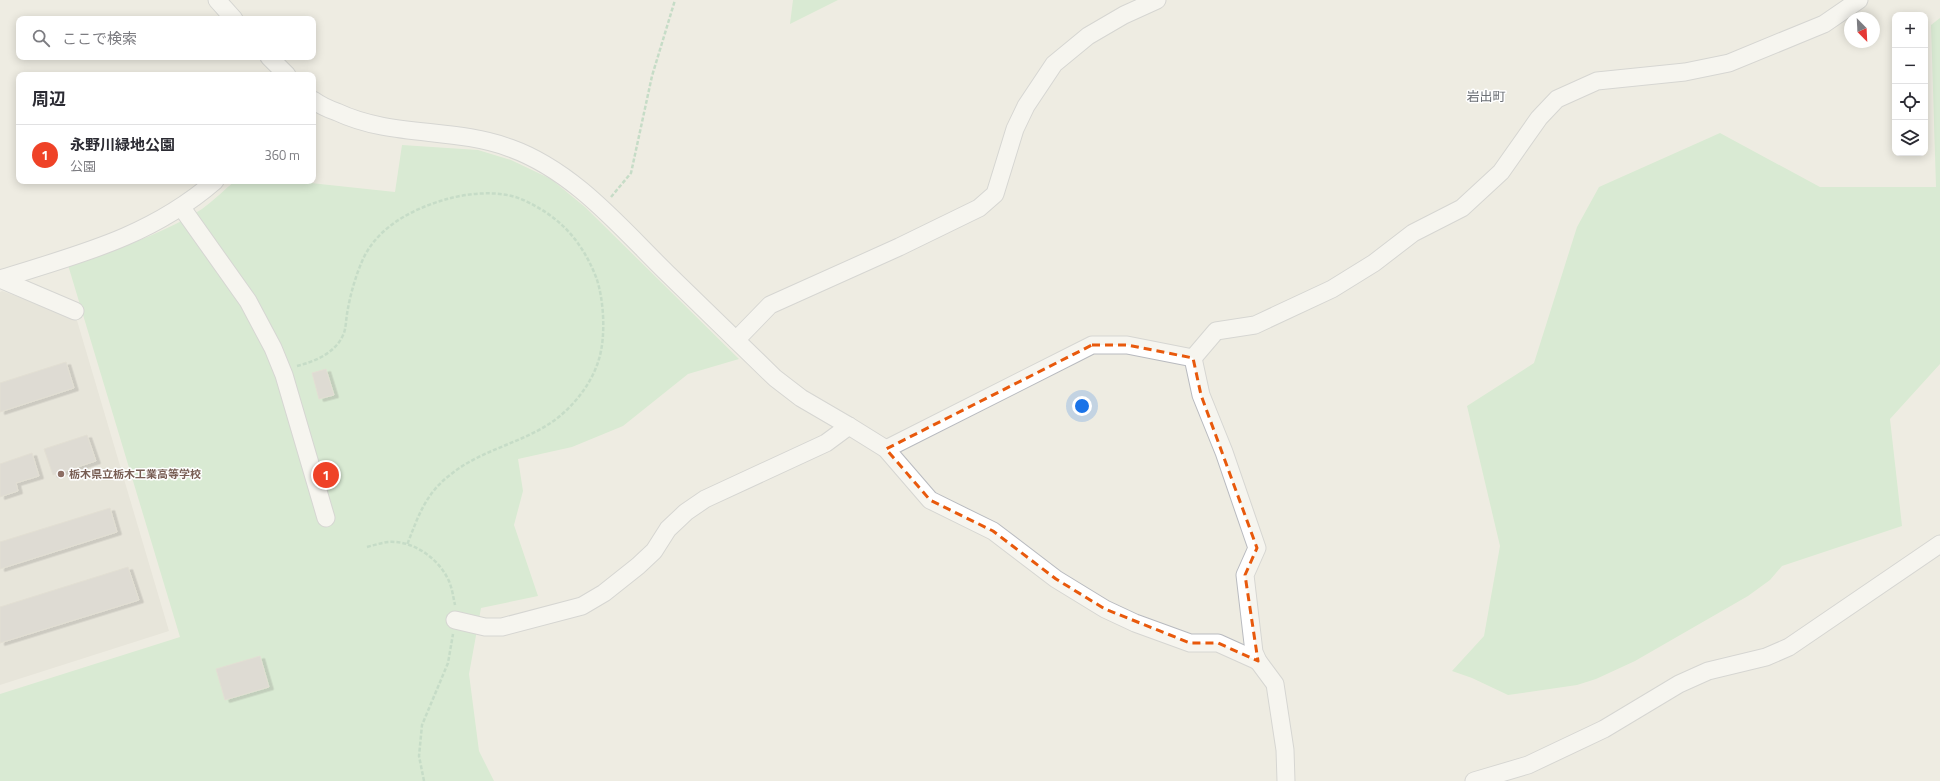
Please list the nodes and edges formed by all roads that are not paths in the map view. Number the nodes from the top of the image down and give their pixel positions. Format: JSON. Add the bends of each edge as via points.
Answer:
{"nodes":[{"id":1,"x":217,"y":0,"type":"edge"},
{"id":2,"x":1157,"y":0,"type":"edge"},
{"id":3,"x":1859,"y":0,"type":"edge"},
{"id":4,"x":231,"y":16,"type":"edge"},
{"id":5,"x":272,"y":60,"type":"edge"},
{"id":6,"x":284,"y":72,"type":"edge"},
{"id":7,"x":316,"y":102,"type":"edge"},
{"id":8,"x":211,"y":184,"type":"edge"},
{"id":9,"x":182,"y":208,"type":"junction"},
{"id":10,"x":0,"y":279,"type":"edge"},
{"id":11,"x":75,"y":310,"type":"dead end"},
{"id":12,"x":736,"y":340,"type":"junction"},
{"id":13,"x":1193,"y":358,"type":"junction"},
{"id":14,"x":849,"y":426,"type":"junction"},
{"id":15,"x":886,"y":449,"type":"junction"},
{"id":16,"x":326,"y":518,"type":"dead end"},
{"id":17,"x":1940,"y":544,"type":"edge"},
{"id":18,"x":455,"y":620,"type":"road end"},
{"id":19,"x":1258,"y":661,"type":"junction"},
{"id":20,"x":1286,"y":781,"type":"edge"},
{"id":21,"x":1474,"y":781,"type":"edge"}],
"edges":[{"from":1,"to":4,"type":"street"},
{"from":2,"to":12,"type":"street","via":[[1088,36],[1054,64],[1026,106],[1015,129],[995,194],[979,208],[770,305]]},
{"from":3,"to":13,"type":"street","via":[[1824,24],[1729,63],[1685,72],[1597,81],[1557,99],[1531,129],[1501,172],[1462,208],[1413,233],[1374,263],[1332,289],[1255,325],[1216,331]]},
{"from":5,"to":6,"type":"street"},
{"from":7,"to":12,"type":"street","via":[[347,117],[385,128],[474,139],[510,148],[541,162],[571,181],[602,208]]},
{"from":8,"to":9,"type":"street"},
{"from":9,"to":10,"type":"street","via":[[131,235],[96,249]]},
{"from":9,"to":16,"type":"street","via":[[248,301],[273,348],[282,370]]},
{"from":10,"to":11,"type":"street"},
{"from":12,"to":14,"type":"street","via":[[775,378],[801,398]]},
{"from":13,"to":15,"type":"street","via":[[1127,345],[1092,345]]},
{"from":13,"to":19,"type":"street","via":[[1201,395],[1224,452],[1257,548],[1245,575],[1254,652]]},
{"from":14,"to":15,"type":"street"},
{"from":14,"to":18,"type":"street","via":[[826,443],[705,499],[668,529],[654,551],[638,566],[582,606],[502,627],[485,627]]},
{"from":15,"to":19,"type":"street","via":[[930,500],[993,530],[1056,579],[1106,609],[1135,623],[1190,642],[1218,643]]},
{"from":17,"to":21,"type":"street","via":[[1789,647],[1766,657],[1708,671],[1679,684],[1604,729],[1528,765]]},
{"from":19,"to":20,"type":"street","via":[[1275,684],[1285,750]]}]}
